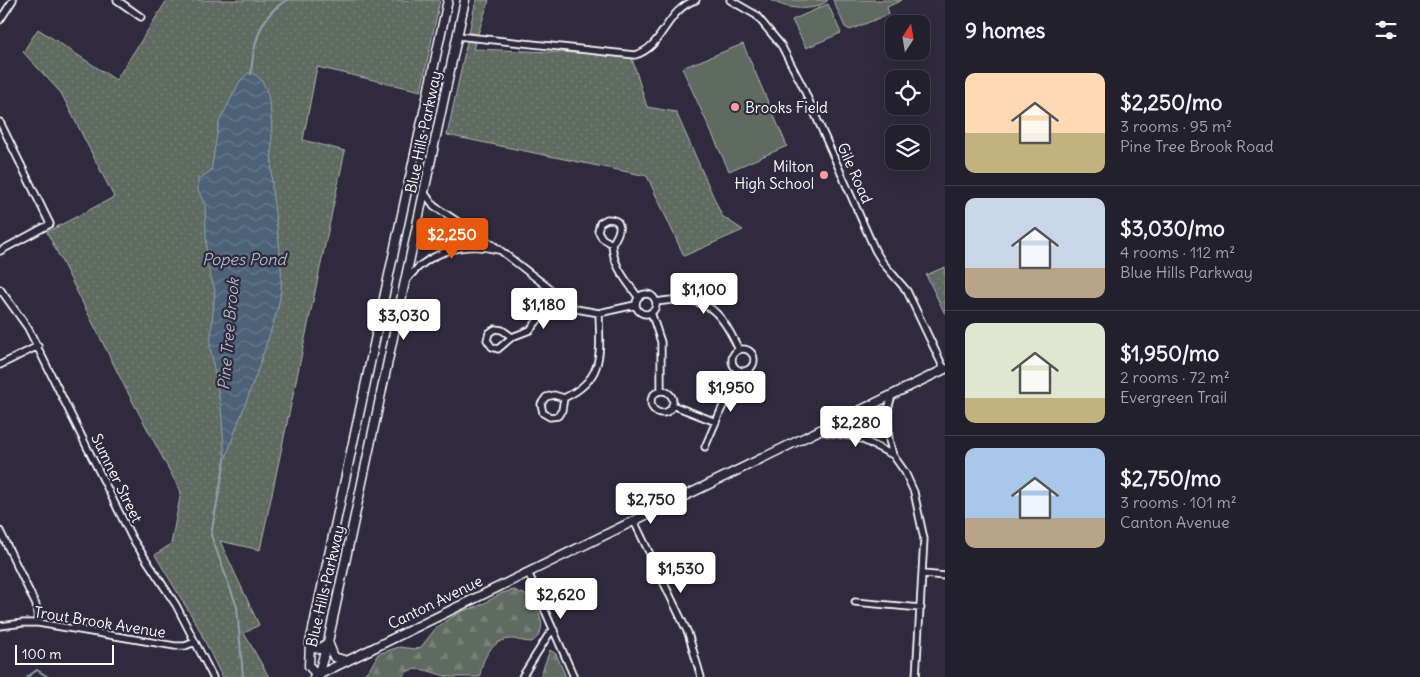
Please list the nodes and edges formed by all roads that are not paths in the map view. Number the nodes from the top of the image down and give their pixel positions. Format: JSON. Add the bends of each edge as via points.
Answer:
{"nodes":[{"id":1,"x":13,"y":0,"type":"edge"},
{"id":2,"x":117,"y":0,"type":"edge"},
{"id":3,"x":448,"y":0,"type":"edge"},
{"id":4,"x":465,"y":0,"type":"edge"},
{"id":5,"x":696,"y":0,"type":"edge"},
{"id":6,"x":730,"y":0,"type":"edge"},
{"id":7,"x":141,"y":17,"type":"dead end"},
{"id":8,"x":0,"y":20,"type":"edge"},
{"id":9,"x":457,"y":36,"type":"junction"},
{"id":10,"x":0,"y":122,"type":"edge"},
{"id":11,"x":424,"y":192,"type":"junction"},
{"id":12,"x":461,"y":224,"type":"junction"},
{"id":13,"x":612,"y":244,"type":"junction"},
{"id":14,"x":456,"y":248,"type":"junction"},
{"id":15,"x":0,"y":251,"type":"edge"},
{"id":16,"x":502,"y":251,"type":"junction"},
{"id":17,"x":406,"y":281,"type":"junction"},
{"id":18,"x":0,"y":289,"type":"edge"},
{"id":19,"x":558,"y":295,"type":"junction"},
{"id":20,"x":638,"y":296,"type":"junction"},
{"id":21,"x":656,"y":302,"type":"junction"},
{"id":22,"x":635,"y":305,"type":"junction"},
{"id":23,"x":651,"y":312,"type":"junction"},
{"id":24,"x":599,"y":314,"type":"junction"},
{"id":25,"x":377,"y":335,"type":"junction"},
{"id":26,"x":512,"y":337,"type":"dead end"},
{"id":27,"x":394,"y":338,"type":"junction"},
{"id":28,"x":38,"y":346,"type":"junction"},
{"id":29,"x":739,"y":350,"type":"junction"},
{"id":30,"x":0,"y":365,"type":"edge"},
{"id":31,"x":945,"y":369,"type":"edge"},
{"id":32,"x":738,"y":371,"type":"junction"},
{"id":33,"x":661,"y":391,"type":"junction"},
{"id":34,"x":892,"y":395,"type":"junction"},
{"id":35,"x":564,"y":398,"type":"junction"},
{"id":36,"x":672,"y":405,"type":"junction"},
{"id":37,"x":716,"y":422,"type":"junction"},
{"id":38,"x":819,"y":431,"type":"junction"},
{"id":39,"x":705,"y":447,"type":"dead end"},
{"id":40,"x":893,"y":455,"type":"junction"},
{"id":41,"x":634,"y":521,"type":"junction"},
{"id":42,"x":0,"y":531,"type":"edge"},
{"id":43,"x":528,"y":572,"type":"junction"},
{"id":44,"x":923,"y":574,"type":"junction"},
{"id":45,"x":945,"y":576,"type":"edge"},
{"id":46,"x":855,"y":602,"type":"dead end"},
{"id":47,"x":921,"y":608,"type":"junction"},
{"id":48,"x":38,"y":623,"type":"junction"},
{"id":49,"x":0,"y":626,"type":"edge"},
{"id":50,"x":554,"y":630,"type":"junction"},
{"id":51,"x":195,"y":642,"type":"junction"},
{"id":52,"x":328,"y":642,"type":"junction"},
{"id":53,"x":310,"y":643,"type":"junction"},
{"id":54,"x":347,"y":661,"type":"junction"},
{"id":55,"x":317,"y":676,"type":"edge"},
{"id":56,"x":213,"y":677,"type":"edge"},
{"id":57,"x":522,"y":677,"type":"edge"},
{"id":58,"x":574,"y":677,"type":"edge"},
{"id":59,"x":701,"y":677,"type":"edge"},
{"id":60,"x":916,"y":677,"type":"edge"}],
"edges":[{"from":1,"to":8,"type":"street"},
{"from":2,"to":7,"type":"street"},
{"from":3,"to":25,"type":"main road","name":"Blue Hills Parkway"},
{"from":4,"to":9,"type":"main road","name":"Blue Hills Parkway"},
{"from":5,"to":9,"type":"street","via":[[678,10],[652,45],[635,55]]},
{"from":6,"to":31,"type":"street","name":"Gile Road","via":[[760,18],[781,45],[876,250],[907,291]]},
{"from":9,"to":11,"type":"main road","name":"Blue Hills Parkway"},
{"from":10,"to":15,"type":"street","via":[[50,224]]},
{"from":11,"to":12,"type":"street","via":[[434,206]]},
{"from":11,"to":17,"type":"main road","name":"Blue Hills Parkway"},
{"from":12,"to":14,"type":"street","via":[[465,235]]},
{"from":12,"to":16,"type":"street"},
{"from":13,"to":13,"type":"street","via":[[598,231],[600,223],[607,219],[614,220],[620,227],[620,233]]},
{"from":13,"to":20,"type":"street","via":[[616,265]]},
{"from":14,"to":16,"type":"street","via":[[480,247]]},
{"from":14,"to":17,"type":"street","via":[[425,262]]},
{"from":16,"to":19,"type":"street"},
{"from":17,"to":27,"type":"main road","name":"Blue Hills Parkway"},
{"from":18,"to":28,"type":"street","name":"Sumner Street"},
{"from":19,"to":24,"type":"street","via":[[581,311]]},
{"from":19,"to":26,"type":"street","via":[[530,330]]},
{"from":20,"to":21,"type":"street","via":[[647,294]]},
{"from":20,"to":22,"type":"street"},
{"from":21,"to":23,"type":"street"},
{"from":21,"to":29,"type":"street","via":[[689,300],[711,307],[725,321]]},
{"from":22,"to":23,"type":"street","via":[[642,312]]},
{"from":22,"to":24,"type":"street"},
{"from":23,"to":33,"type":"street","via":[[661,342]]},
{"from":24,"to":35,"type":"street","via":[[598,363],[588,382]]},
{"from":25,"to":27,"type":"main road"},
{"from":25,"to":53,"type":"main road","name":"Blue Hills Parkway"},
{"from":27,"to":52,"type":"main road","name":"Blue Hills Parkway"},
{"from":28,"to":30,"type":"street"},
{"from":28,"to":51,"type":"street","name":"Sumner Street","via":[[132,538],[171,597]]},
{"from":29,"to":32,"type":"street","via":[[733,354],[732,360]]},
{"from":29,"to":32,"type":"street","via":[[750,351],[754,362],[749,370]]},
{"from":31,"to":34,"type":"main road","name":"Canton Avenue"},
{"from":32,"to":37,"type":"street"},
{"from":33,"to":36,"type":"street","via":[[671,396]]},
{"from":33,"to":36,"type":"street","via":[[652,397],[653,408],[664,412]]},
{"from":34,"to":38,"type":"main road","name":"Canton Avenue"},
{"from":34,"to":40,"type":"street","via":[[886,424]]},
{"from":35,"to":35,"type":"street","via":[[558,416],[549,417],[543,413],[541,404],[546,397]]},
{"from":36,"to":37,"type":"street"},
{"from":37,"to":39,"type":"street"},
{"from":38,"to":40,"type":"street","via":[[857,437]]},
{"from":38,"to":41,"type":"main road","name":"Canton Avenue"},
{"from":40,"to":44,"type":"street","via":[[908,478],[918,505],[924,539]]},
{"from":41,"to":43,"type":"main road","name":"Canton Avenue"},
{"from":41,"to":59,"type":"street","via":[[688,634]]},
{"from":42,"to":48,"type":"street","via":[[36,605]]},
{"from":43,"to":50,"type":"street"},
{"from":43,"to":54,"type":"main road","name":"Canton Avenue"},
{"from":44,"to":45,"type":"street"},
{"from":44,"to":47,"type":"street"},
{"from":46,"to":47,"type":"street"},
{"from":47,"to":60,"type":"street"},
{"from":48,"to":49,"type":"street","name":"Trout Brook Avenue"},
{"from":48,"to":51,"type":"street","name":"Trout Brook Avenue","via":[[170,646]]},
{"from":50,"to":57,"type":"street"},
{"from":50,"to":58,"type":"street"},
{"from":51,"to":56,"type":"street","name":"Sumner Street"},
{"from":52,"to":53,"type":"main road","via":[[320,649]]},
{"from":52,"to":54,"type":"main road","via":[[334,657]]},
{"from":52,"to":55,"type":"main road","name":"Blue Hills Parkway"},
{"from":53,"to":55,"type":"main road","name":"Blue Hills Parkway","via":[[309,666]]},
{"from":54,"to":55,"type":"main road","name":"Canton Avenue"}]}
